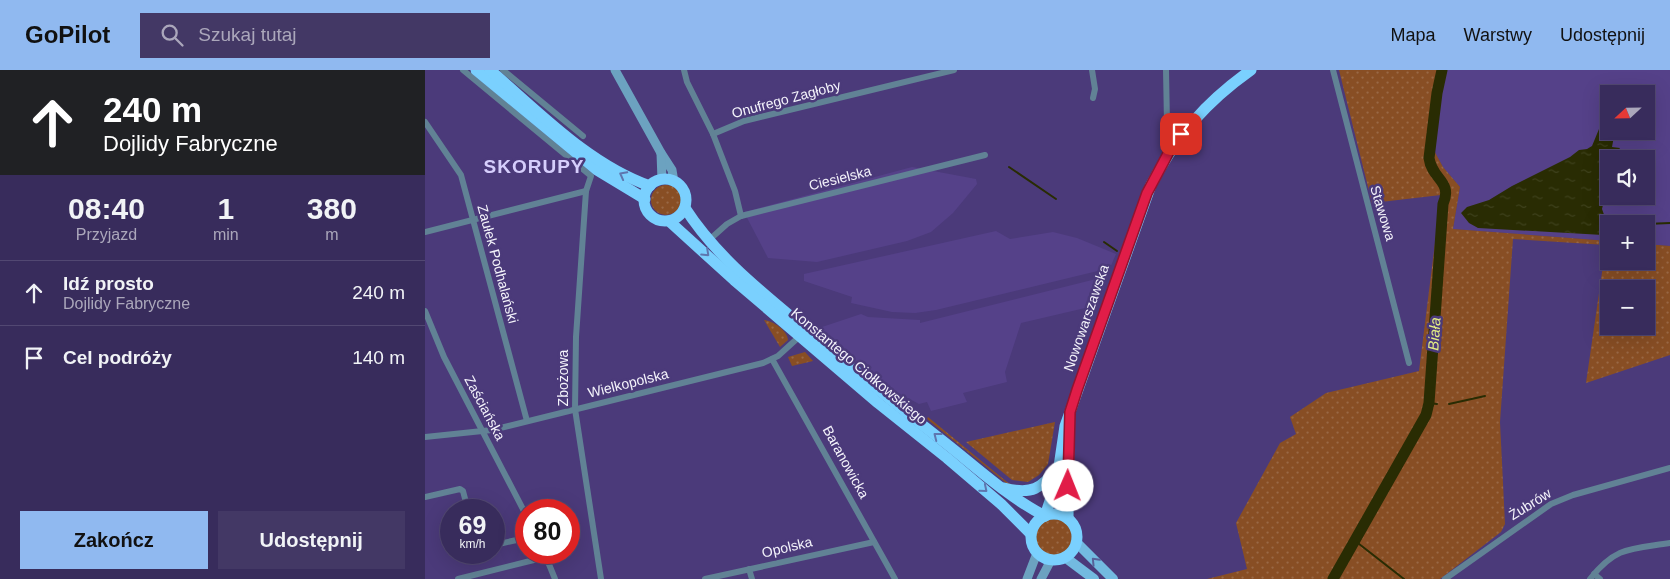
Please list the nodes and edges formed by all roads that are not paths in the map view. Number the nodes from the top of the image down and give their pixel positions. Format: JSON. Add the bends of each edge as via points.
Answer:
{"nodes":[{"id":1,"x":463,"y":70,"type":"edge"},
{"id":2,"x":476,"y":70,"type":"edge"},
{"id":3,"x":490,"y":70,"type":"edge"},
{"id":4,"x":503,"y":70,"type":"edge"},
{"id":5,"x":615,"y":70,"type":"edge"},
{"id":6,"x":684,"y":70,"type":"edge"},
{"id":7,"x":954,"y":70,"type":"edge"},
{"id":8,"x":1092,"y":70,"type":"edge"},
{"id":9,"x":1166,"y":70,"type":"edge"},
{"id":10,"x":1251,"y":70,"type":"edge"},
{"id":11,"x":1333,"y":70,"type":"edge"},
{"id":12,"x":1093,"y":98,"type":"dead end"},
{"id":13,"x":425,"y":122,"type":"edge"},
{"id":14,"x":713,"y":134,"type":"junction"},
{"id":15,"x":583,"y":136,"type":"dead end"},
{"id":16,"x":1179,"y":137,"type":"junction"},
{"id":17,"x":661,"y":153,"type":"junction"},
{"id":18,"x":985,"y":154,"type":"dead end"},
{"id":19,"x":662,"y":180,"type":"junction"},
{"id":20,"x":674,"y":182,"type":"junction"},
{"id":21,"x":650,"y":186,"type":"junction"},
{"id":22,"x":586,"y":190,"type":"junction"},
{"id":23,"x":645,"y":199,"type":"junction"},
{"id":24,"x":685,"y":208,"type":"junction"},
{"id":25,"x":741,"y":216,"type":"junction"},
{"id":26,"x":475,"y":220,"type":"junction"},
{"id":27,"x":669,"y":221,"type":"junction"},
{"id":28,"x":425,"y":232,"type":"edge"},
{"id":29,"x":708,"y":241,"type":"junction"},
{"id":30,"x":425,"y":311,"type":"edge"},
{"id":31,"x":800,"y":336,"type":"junction"},
{"id":32,"x":772,"y":359,"type":"junction"},
{"id":33,"x":1409,"y":363,"type":"dead end"},
{"id":34,"x":575,"y":409,"type":"junction"},
{"id":35,"x":1070,"y":412,"type":"junction"},
{"id":36,"x":527,"y":421,"type":"junction"},
{"id":37,"x":482,"y":430,"type":"junction"},
{"id":38,"x":425,"y":437,"type":"edge"},
{"id":39,"x":1059,"y":465,"type":"junction"},
{"id":40,"x":1670,"y":468,"type":"edge"},
{"id":41,"x":1003,"y":488,"type":"junction"},
{"id":42,"x":425,"y":497,"type":"edge"},
{"id":43,"x":465,"y":499,"type":"edge"},
{"id":44,"x":518,"y":499,"type":"edge"},
{"id":45,"x":1045,"y":516,"type":"junction"},
{"id":46,"x":1068,"y":519,"type":"junction"},
{"id":47,"x":1031,"y":534,"type":"junction"},
{"id":48,"x":875,"y":542,"type":"junction"},
{"id":49,"x":1077,"y":543,"type":"junction"},
{"id":50,"x":1670,"y":543,"type":"edge"},
{"id":51,"x":1037,"y":553,"type":"junction"},
{"id":52,"x":1066,"y":558,"type":"junction"},
{"id":53,"x":1051,"y":560,"type":"junction"},
{"id":54,"x":515,"y":563,"type":"edge"},
{"id":55,"x":549,"y":564,"type":"edge"},
{"id":56,"x":749,"y":569,"type":"junction"},
{"id":57,"x":1592,"y":576,"type":"edge"},
{"id":58,"x":458,"y":579,"type":"edge"},
{"id":59,"x":555,"y":579,"type":"edge"},
{"id":60,"x":601,"y":579,"type":"edge"},
{"id":61,"x":705,"y":579,"type":"edge"},
{"id":62,"x":753,"y":579,"type":"edge"},
{"id":63,"x":895,"y":579,"type":"edge"},
{"id":64,"x":1027,"y":579,"type":"edge"},
{"id":65,"x":1041,"y":579,"type":"edge"},
{"id":66,"x":1094,"y":579,"type":"edge"},
{"id":67,"x":1113,"y":579,"type":"edge"},
{"id":68,"x":1445,"y":579,"type":"edge"},
{"id":69,"x":1600,"y":579,"type":"edge"}],
"edges":[{"from":1,"to":22,"type":"street","name":"Zbożowa","via":[[591,176]]},
{"from":2,"to":23,"type":"highway","via":[[597,170]]},
{"from":21,"to":3,"type":"highway","one_way":true,"via":[[624,176],[597,158]]},
{"from":4,"to":15,"type":"street"},
{"from":5,"to":17,"type":"street"},
{"from":6,"to":14,"type":"street"},
{"from":7,"to":14,"type":"street","name":"Onufrego Zagłoby","via":[[744,121]]},
{"from":8,"to":12,"type":"street"},
{"from":9,"to":16,"type":"street","via":[[1167,124]]},
{"from":10,"to":16,"type":"highway","name":"Nowowarszawska","via":[[1200,112]]},
{"from":11,"to":33,"type":"street","name":"Stawowa"},
{"from":13,"to":26,"type":"street","name":"Zaułek Podhalański","via":[[461,175]]},
{"from":14,"to":25,"type":"street"},
{"from":16,"to":35,"type":"highway","name":"Nowowarszawska","via":[[1151,185]]},
{"from":17,"to":19,"type":"street"},
{"from":17,"to":20,"type":"street","via":[[672,170]]},
{"from":18,"to":25,"type":"street","name":"Ciesielska"},
{"from":19,"to":20,"type":"highway"},
{"from":19,"to":21,"type":"highway"},
{"from":20,"to":24,"type":"highway","via":[[683,190]]},
{"from":21,"to":23,"type":"highway"},
{"from":22,"to":26,"type":"street"},
{"from":22,"to":34,"type":"street","name":"Zbożowa","via":[[576,337]]},
{"from":23,"to":27,"type":"highway","via":[[651,215],[658,220]]},
{"from":24,"to":27,"type":"highway"},
{"from":24,"to":29,"type":"highway","name":"Konstantego Ciołkowskiego"},
{"from":25,"to":29,"type":"street","name":"Ciesielska"},
{"from":26,"to":28,"type":"street"},
{"from":26,"to":36,"type":"street","name":"Zaułek Podhalański"},
{"from":27,"to":31,"type":"highway","name":"Konstantego Ciołkowskiego","one_way":true},
{"from":41,"to":29,"type":"highway","name":"Konstantego Ciołkowskiego","one_way":true,"via":[[869,383],[753,285]]},
{"from":30,"to":37,"type":"street","name":"Zaściańska","via":[[444,357]]},
{"from":31,"to":32,"type":"street","name":"Wielkopolska"},
{"from":31,"to":47,"type":"highway","name":"Konstantego Ciołkowskiego","one_way":true,"via":[[960,469]]},
{"from":32,"to":34,"type":"street","name":"Wielkopolska"},
{"from":32,"to":48,"type":"street","name":"Baranowicka"},
{"from":34,"to":36,"type":"street","name":"Wielkopolska"},
{"from":34,"to":60,"type":"street","name":"Zbożowa"},
{"from":35,"to":39,"type":"highway","name":"Nowowarszawska","via":[[1061,441]]},
{"from":35,"to":46,"type":"highway","name":"Nowowarszawska"},
{"from":36,"to":37,"type":"street","name":"Wielkopolska"},
{"from":37,"to":38,"type":"street","name":"Wielkopolska"},
{"from":37,"to":44,"type":"street","name":"Zaściańska"},
{"from":39,"to":41,"type":"highway","via":[[1037,489],[1025,492]]},
{"from":39,"to":45,"type":"highway","name":"Nowowarszawska"},
{"from":40,"to":68,"type":"street","name":"Żubrów","via":[[1551,504]]},
{"from":41,"to":45,"type":"highway","name":"Konstantego Ciołkowskiego"},
{"from":42,"to":43,"type":"street","via":[[460,489]]},
{"from":45,"to":46,"type":"highway","via":[[1057,514]]},
{"from":45,"to":47,"type":"highway","via":[[1036,523]]},
{"from":46,"to":49,"type":"highway","via":[[1075,527]]},
{"from":47,"to":51,"type":"highway"},
{"from":48,"to":56,"type":"street","name":"Opolska"},
{"from":48,"to":63,"type":"street","name":"Baranowicka"},
{"from":49,"to":52,"type":"highway"},
{"from":67,"to":49,"type":"main road","one_way":true},
{"from":50,"to":57,"type":"street","via":[[1613,555]]},
{"from":51,"to":53,"type":"highway"},
{"from":51,"to":64,"type":"street"},
{"from":52,"to":53,"type":"highway"},
{"from":52,"to":66,"type":"main road"},
{"from":53,"to":65,"type":"street"},
{"from":54,"to":58,"type":"street"},
{"from":55,"to":59,"type":"street"},
{"from":56,"to":61,"type":"street","name":"Opolska"},
{"from":56,"to":62,"type":"street"},
{"from":57,"to":69,"type":"street"}]}
